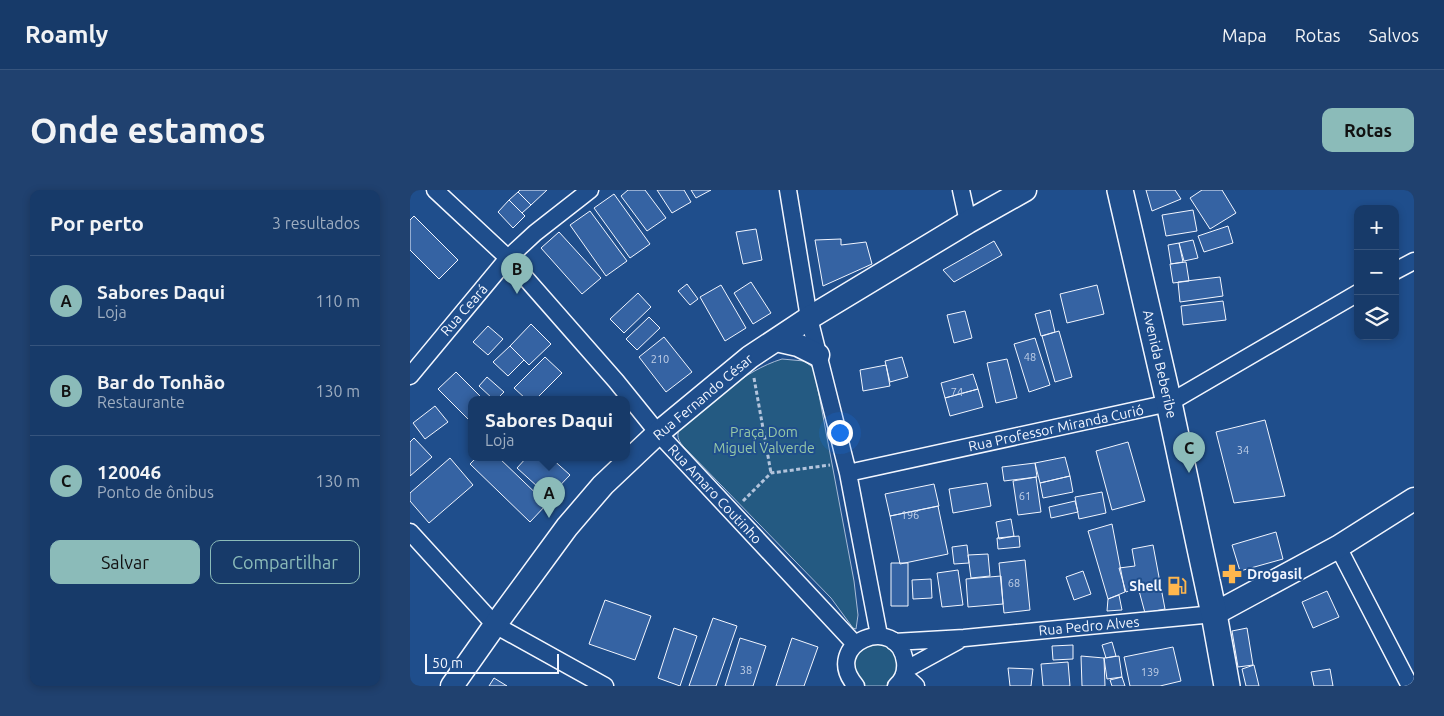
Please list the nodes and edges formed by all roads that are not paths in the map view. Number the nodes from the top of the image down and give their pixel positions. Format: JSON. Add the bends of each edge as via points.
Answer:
{"nodes":[{"id":1,"x":435,"y":190,"type":"edge"},
{"id":2,"x":590,"y":190,"type":"edge"},
{"id":3,"x":788,"y":190,"type":"edge"},
{"id":4,"x":961,"y":190,"type":"edge"},
{"id":5,"x":1025,"y":190,"type":"edge"},
{"id":6,"x":1120,"y":190,"type":"edge"},
{"id":7,"x":968,"y":222,"type":"junction"},
{"id":8,"x":508,"y":258,"type":"junction"},
{"id":9,"x":1414,"y":260,"type":"edge"},
{"id":10,"x":1399,"y":269,"type":"edge"},
{"id":11,"x":1355,"y":295,"type":"edge"},
{"id":12,"x":809,"y":318,"type":"junction"},
{"id":13,"x":776,"y":340,"type":"junction"},
{"id":14,"x":818,"y":355,"type":"junction"},
{"id":15,"x":410,"y":376,"type":"edge"},
{"id":16,"x":628,"y":396,"type":"edge"},
{"id":17,"x":630,"y":398,"type":"edge"},
{"id":18,"x":1169,"y":403,"type":"junction"},
{"id":19,"x":658,"y":433,"type":"junction"},
{"id":20,"x":630,"y":460,"type":"edge"},
{"id":21,"x":629,"y":461,"type":"edge"},
{"id":22,"x":846,"y":468,"type":"junction"},
{"id":23,"x":1414,"y":499,"type":"edge"},
{"id":24,"x":410,"y":532,"type":"edge"},
{"id":25,"x":1338,"y":547,"type":"junction"},
{"id":26,"x":1214,"y":614,"type":"junction"},
{"id":27,"x":495,"y":625,"type":"junction"},
{"id":28,"x":879,"y":635,"type":"junction"},
{"id":29,"x":964,"y":638,"type":"junction"},
{"id":30,"x":894,"y":642,"type":"junction"},
{"id":31,"x":855,"y":644,"type":"junction"},
{"id":32,"x":901,"y":677,"type":"edge"},
{"id":33,"x":452,"y":686,"type":"edge"},
{"id":34,"x":605,"y":686,"type":"edge"},
{"id":35,"x":856,"y":686,"type":"edge"},
{"id":36,"x":916,"y":686,"type":"edge"},
{"id":37,"x":1226,"y":686,"type":"edge"},
{"id":38,"x":1410,"y":686,"type":"edge"}],
"edges":[{"from":1,"to":8,"type":"street","name":"Rua Amaro Coutinho"},
{"from":2,"to":8,"type":"street","name":"Rua Ceará"},
{"from":3,"to":12,"type":"street"},
{"from":4,"to":7,"type":"street"},
{"from":5,"to":7,"type":"street","name":"Rua Fernando César"},
{"from":6,"to":18,"type":"main road","name":"Avenida Beberibe"},
{"from":7,"to":12,"type":"street","name":"Rua Fernando César"},
{"from":8,"to":15,"type":"street","name":"Rua Ceará"},
{"from":8,"to":16,"type":"street","name":"Rua Amaro Coutinho"},
{"from":9,"to":10,"type":"street"},
{"from":11,"to":18,"type":"street","name":"Rua Professor Miranda Curió"},
{"from":12,"to":13,"type":"street","name":"Rua Fernando César"},
{"from":12,"to":14,"type":"street"},
{"from":13,"to":14,"type":"street","via":[[798,345]]},
{"from":13,"to":19,"type":"street","name":"Rua Fernando César","via":[[750,357]]},
{"from":14,"to":22,"type":"street"},
{"from":17,"to":19,"type":"street","name":"Rua Amaro Coutinho"},
{"from":18,"to":22,"type":"street","name":"Rua Professor Miranda Curió"},
{"from":18,"to":26,"type":"main road","name":"Avenida Beberibe"},
{"from":19,"to":20,"type":"street","name":"Rua Fernando César"},
{"from":19,"to":31,"type":"street","name":"Rua Amaro Coutinho"},
{"from":21,"to":27,"type":"street","name":"Rua Fernando César","via":[[568,527]]},
{"from":22,"to":28,"type":"street"},
{"from":23,"to":25,"type":"street"},
{"from":24,"to":27,"type":"street"},
{"from":25,"to":26,"type":"street"},
{"from":25,"to":38,"type":"street"},
{"from":26,"to":29,"type":"street","name":"Rua Pedro Alves"},
{"from":26,"to":37,"type":"main road","name":"Avenida Beberibe"},
{"from":27,"to":33,"type":"street","name":"Rua Fernando César"},
{"from":27,"to":34,"type":"street"},
{"from":28,"to":30,"type":"street"},
{"from":28,"to":31,"type":"street","via":[[862,638]]},
{"from":29,"to":30,"type":"street","name":"Rua Pedro Alves"},
{"from":29,"to":32,"type":"street","name":"Rua Pedro Alves"},
{"from":30,"to":32,"type":"street","via":[[904,657]]},
{"from":31,"to":35,"type":"street","via":[[846,661],[850,680]]},
{"from":32,"to":36,"type":"street"}]}
